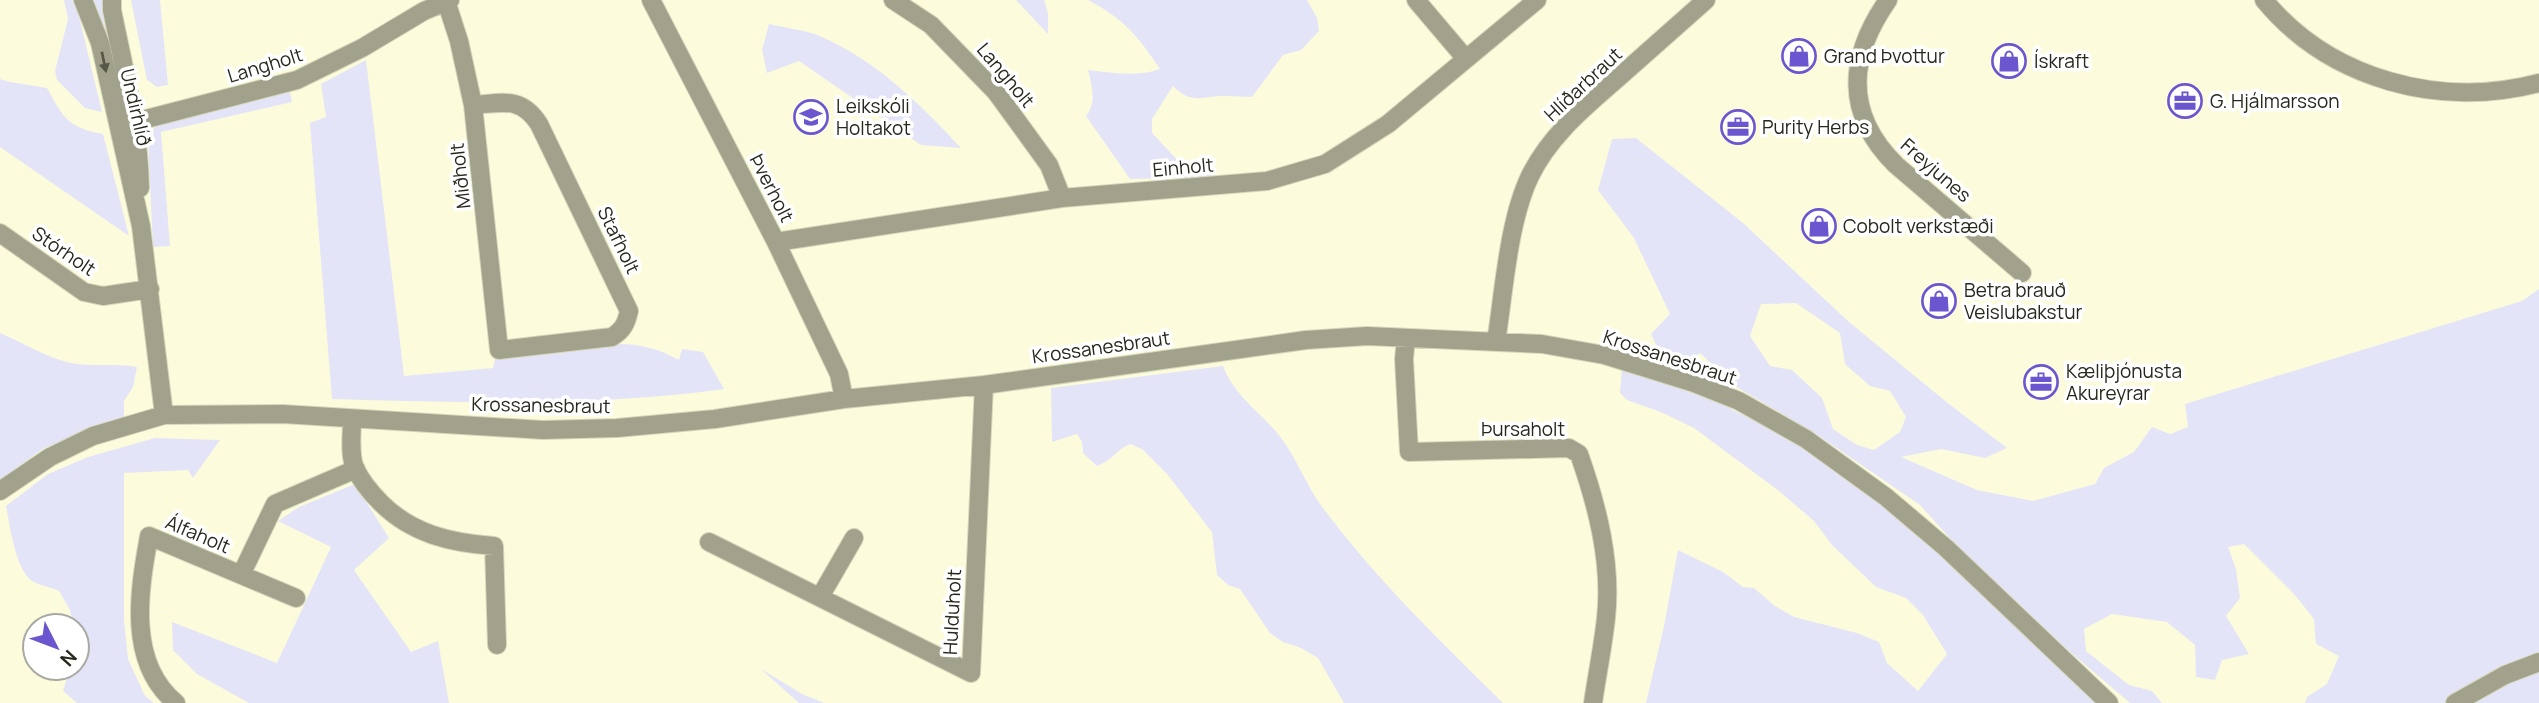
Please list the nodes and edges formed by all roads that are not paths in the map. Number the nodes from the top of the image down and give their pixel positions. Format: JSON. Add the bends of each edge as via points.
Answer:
{"nodes":[{"id":1,"x":83,"y":0,"type":"edge"},
{"id":2,"x":112,"y":0,"type":"edge"},
{"id":3,"x":651,"y":0,"type":"edge"},
{"id":4,"x":893,"y":0,"type":"edge"},
{"id":5,"x":1416,"y":0,"type":"edge"},
{"id":6,"x":1537,"y":0,"type":"edge"},
{"id":7,"x":1706,"y":0,"type":"edge"},
{"id":8,"x":1888,"y":0,"type":"edge"},
{"id":9,"x":2264,"y":0,"type":"edge"},
{"id":10,"x":448,"y":1,"type":"edge"},
{"id":11,"x":1466,"y":59,"type":"junction"},
{"id":12,"x":2539,"y":83,"type":"edge"},
{"id":13,"x":474,"y":105,"type":"junction"},
{"id":14,"x":126,"y":124,"type":"junction"},
{"id":15,"x":1062,"y":198,"type":"junction"},
{"id":16,"x":0,"y":233,"type":"edge"},
{"id":17,"x":776,"y":242,"type":"junction"},
{"id":18,"x":2022,"y":273,"type":"dead end"},
{"id":19,"x":150,"y":289,"type":"junction"},
{"id":20,"x":1406,"y":338,"type":"junction"},
{"id":21,"x":1496,"y":342,"type":"junction"},
{"id":22,"x":499,"y":349,"type":"joint"},
{"id":23,"x":984,"y":385,"type":"junction"},
{"id":24,"x":844,"y":399,"type":"junction"},
{"id":25,"x":163,"y":415,"type":"junction"},
{"id":26,"x":352,"y":420,"type":"junction"},
{"id":27,"x":356,"y":469,"type":"junction"},
{"id":28,"x":0,"y":491,"type":"edge"},
{"id":29,"x":854,"y":538,"type":"dead end"},
{"id":30,"x":709,"y":542,"type":"dead end"},
{"id":31,"x":241,"y":575,"type":"junction"},
{"id":32,"x":820,"y":597,"type":"junction"},
{"id":33,"x":296,"y":598,"type":"dead end"},
{"id":34,"x":497,"y":645,"type":"dead end"},
{"id":35,"x":2539,"y":662,"type":"edge"},
{"id":36,"x":176,"y":703,"type":"edge"},
{"id":37,"x":1592,"y":703,"type":"edge"},
{"id":38,"x":2109,"y":703,"type":"edge"},
{"id":39,"x":2455,"y":703,"type":"edge"}],
"edges":[{"from":1,"to":14,"type":"street","name":"Undirhlíð","one_way":true},
{"from":2,"to":14,"type":"street","name":"Undirhlíð"},
{"from":3,"to":17,"type":"street","name":"Þverholt"},
{"from":4,"to":15,"type":"street","name":"Langholt","via":[[931,24],[996,92],[1049,165]]},
{"from":5,"to":11,"type":"street"},
{"from":6,"to":11,"type":"street","name":"Einholt"},
{"from":7,"to":21,"type":"street","name":"Hlíðarbraut","via":[[1570,121],[1546,149],[1520,206]]},
{"from":8,"to":18,"type":"street","name":"Freyjunes","via":[[1858,62],[1861,113],[1868,129],[1896,165]]},
{"from":9,"to":12,"type":"street","via":[[2325,52],[2392,83],[2464,93]]},
{"from":10,"to":13,"type":"street","name":"Miðholt"},
{"from":10,"to":14,"type":"street","name":"Langholt","via":[[297,80]]},
{"from":11,"to":15,"type":"street","name":"Einholt","via":[[1388,124],[1325,164],[1267,181]]},
{"from":13,"to":22,"type":"street","name":"Miðholt"},
{"from":13,"to":22,"type":"street","name":"Stafholt","via":[[507,102],[521,104],[532,113],[629,311],[622,330],[612,337]]},
{"from":14,"to":19,"type":"street","name":"Undirhlíð"},
{"from":15,"to":17,"type":"street","name":"Einholt"},
{"from":16,"to":19,"type":"street","name":"Stórholt","via":[[84,292],[103,296]]},
{"from":17,"to":24,"type":"street","name":"Þverholt","via":[[839,374]]},
{"from":19,"to":25,"type":"street","name":"Undirhlíð"},
{"from":20,"to":21,"type":"street","name":"Krossanesbraut"},
{"from":20,"to":23,"type":"street","name":"Krossanesbraut","via":[[1306,340]]},
{"from":20,"to":37,"type":"street","name":"Þursaholt","via":[[1409,452],[1569,448],[1578,454],[1601,528],[1605,565],[1607,615]]},
{"from":21,"to":38,"type":"street","name":"Krossanesbraut","via":[[1542,344],[1655,370],[1739,401],[1806,439],[1946,548]]},
{"from":23,"to":24,"type":"street","name":"Krossanesbraut"},
{"from":23,"to":32,"type":"street","name":"Hulduholt","via":[[971,673]]},
{"from":24,"to":26,"type":"street","name":"Krossanesbraut","via":[[617,428],[543,430]]},
{"from":25,"to":26,"type":"street","name":"Krossanesbraut","via":[[283,414]]},
{"from":25,"to":28,"type":"street","name":"Krossanesbraut","via":[[93,436],[50,457]]},
{"from":26,"to":27,"type":"street"},
{"from":27,"to":31,"type":"street","name":"Álfaholt","via":[[275,503]]},
{"from":27,"to":34,"type":"street","via":[[372,494],[416,530],[494,546]]},
{"from":29,"to":32,"type":"street"},
{"from":30,"to":32,"type":"street","name":"Hulduholt"},
{"from":31,"to":33,"type":"street","name":"Álfaholt"},
{"from":31,"to":36,"type":"street","name":"Álfaholt","via":[[149,536],[140,590],[141,626],[154,679]]},
{"from":35,"to":39,"type":"street"}]}
